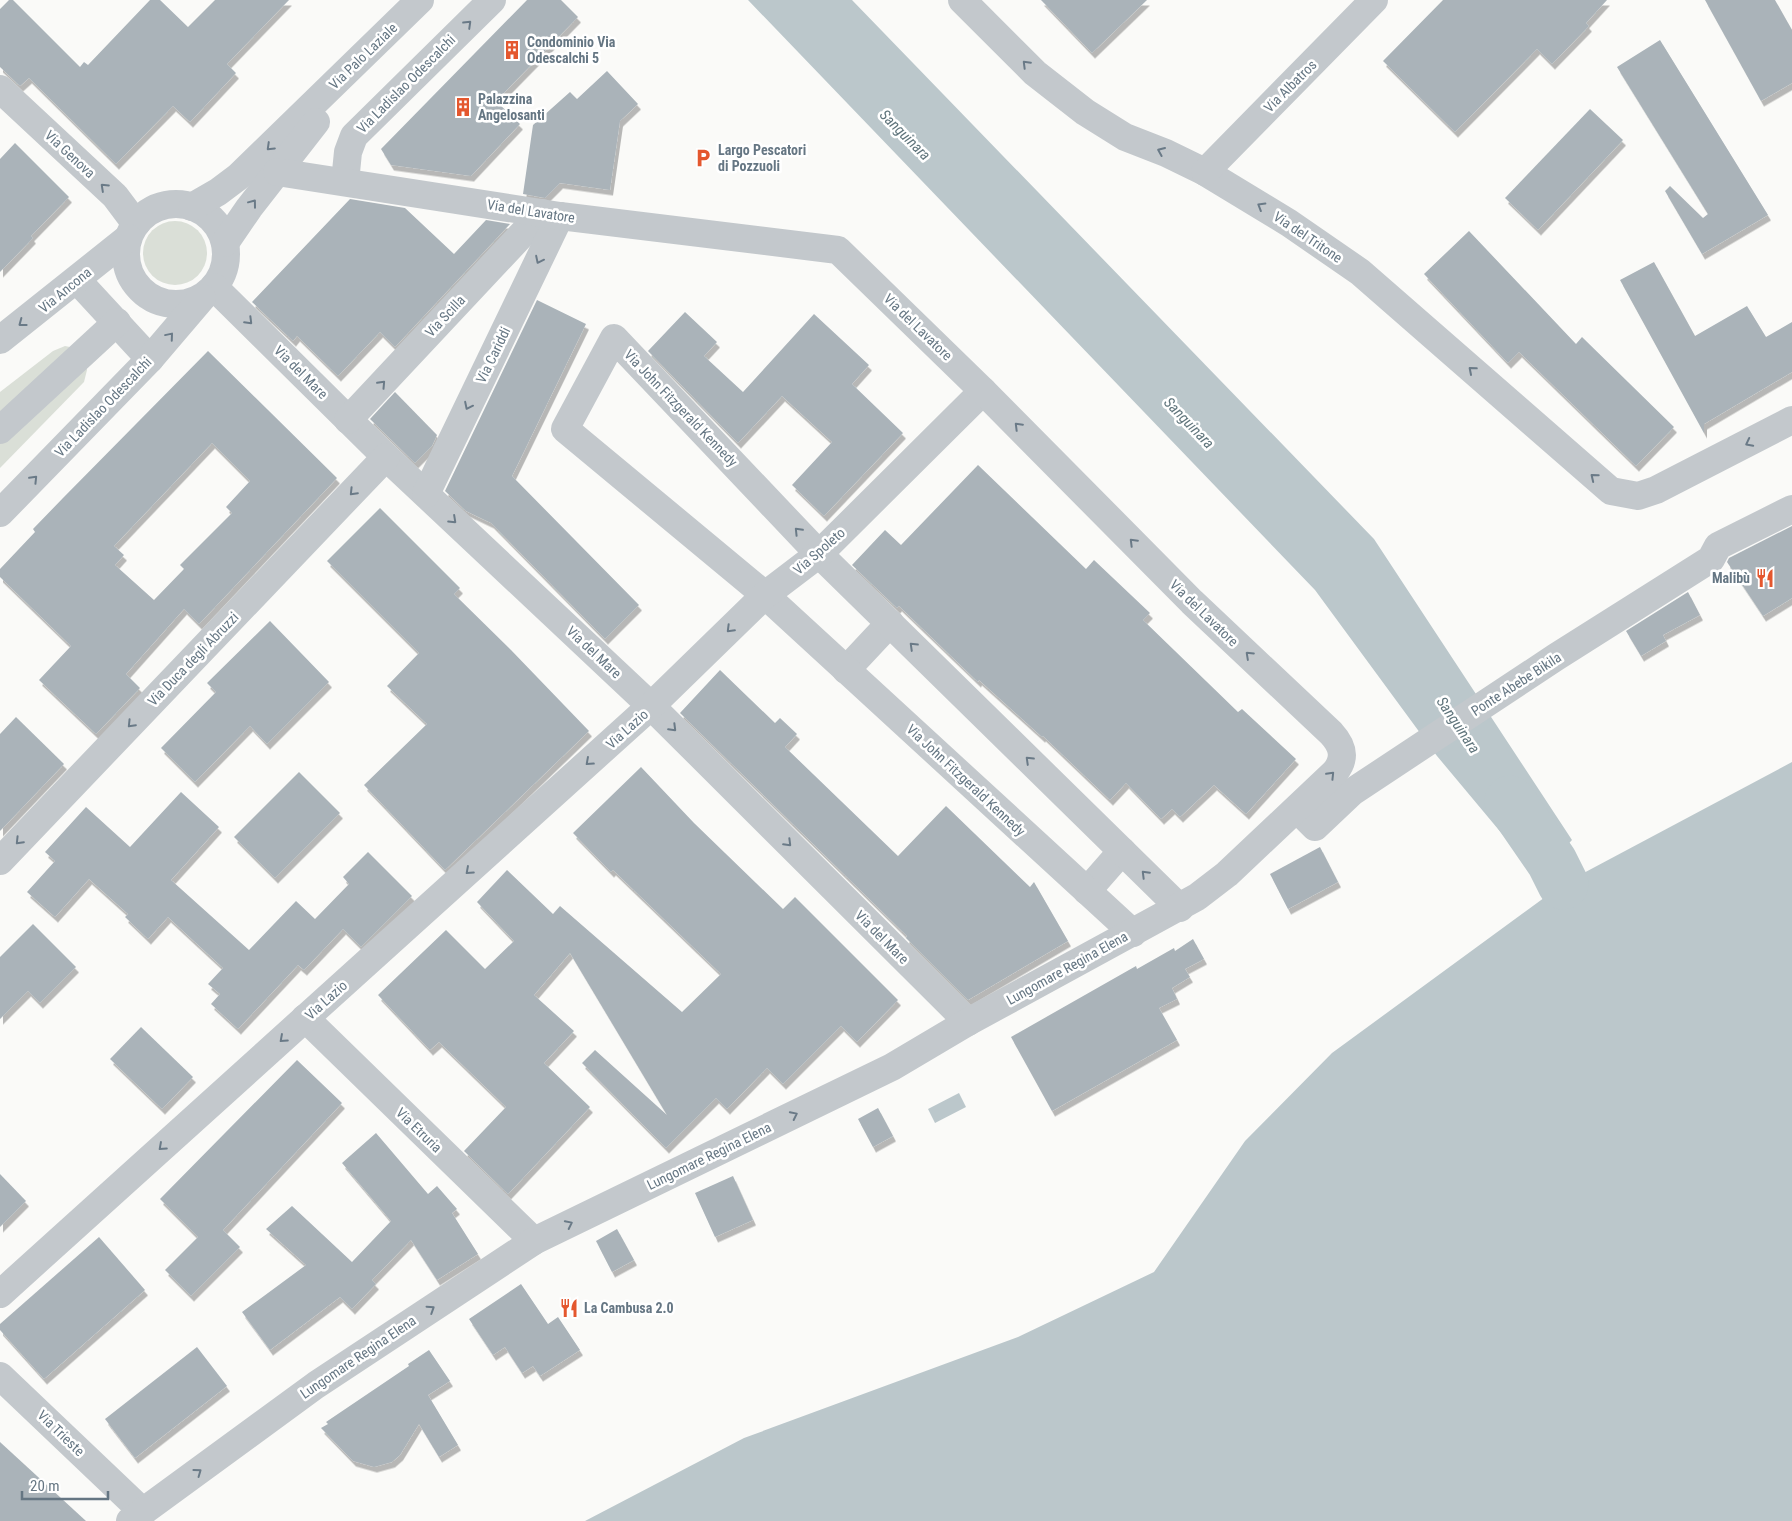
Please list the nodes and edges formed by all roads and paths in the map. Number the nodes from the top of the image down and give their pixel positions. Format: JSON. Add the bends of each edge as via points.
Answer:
{"nodes":[{"id":1,"x":492,"y":0,"type":"edge"},
{"id":2,"x":962,"y":0,"type":"edge"},
{"id":3,"x":1374,"y":0,"type":"edge"},
{"id":4,"x":404,"y":5,"type":"edge"},
{"id":5,"x":0,"y":89,"type":"edge"},
{"id":6,"x":276,"y":172,"type":"junction"},
{"id":7,"x":1205,"y":172,"type":"junction"},
{"id":8,"x":345,"y":182,"type":"junction"},
{"id":9,"x":192,"y":207,"type":"junction"},
{"id":10,"x":551,"y":215,"type":"junction"},
{"id":11,"x":132,"y":231,"type":"junction"},
{"id":12,"x":225,"y":243,"type":"junction"},
{"id":13,"x":77,"y":280,"type":"junction"},
{"id":14,"x":208,"y":293,"type":"junction"},
{"id":15,"x":117,"y":322,"type":"junction"},
{"id":16,"x":0,"y":340,"type":"edge"},
{"id":17,"x":150,"y":359,"type":"junction"},
{"id":18,"x":983,"y":391,"type":"junction"},
{"id":19,"x":348,"y":420,"type":"junction"},
{"id":20,"x":1792,"y":420,"type":"edge"},
{"id":21,"x":0,"y":430,"type":"edge"},
{"id":22,"x":386,"y":457,"type":"junction"},
{"id":23,"x":426,"y":494,"type":"junction"},
{"id":24,"x":1792,"y":509,"type":"edge"},
{"id":25,"x":0,"y":513,"type":"edge"},
{"id":26,"x":819,"y":554,"type":"junction"},
{"id":27,"x":765,"y":595,"type":"junction"},
{"id":28,"x":890,"y":623,"type":"junction"},
{"id":29,"x":846,"y":670,"type":"junction"},
{"id":30,"x":651,"y":706,"type":"junction"},
{"id":31,"x":1297,"y":809,"type":"junction"},
{"id":32,"x":1122,"y":851,"type":"junction"},
{"id":33,"x":0,"y":861,"type":"edge"},
{"id":34,"x":1087,"y":891,"type":"junction"},
{"id":35,"x":1180,"y":908,"type":"junction"},
{"id":36,"x":1133,"y":933,"type":"junction"},
{"id":37,"x":305,"y":1018,"type":"junction"},
{"id":38,"x":968,"y":1022,"type":"junction"},
{"id":39,"x":534,"y":1241,"type":"junction"},
{"id":40,"x":0,"y":1294,"type":"edge"},
{"id":41,"x":0,"y":1376,"type":"edge"},
{"id":42,"x":136,"y":1516,"type":"edge"}],
"edges":[{"from":8,"to":1,"type":"street","name":"Via Ladislao Odescalchi","one_way":true,"via":[[348,152],[354,136]]},
{"from":7,"to":2,"type":"street","name":"Via del Tritone","one_way":true,"via":[[1125,137],[1085,112],[1035,73]]},
{"from":3,"to":7,"type":"street","name":"Via Albatros"},
{"from":4,"to":6,"type":"street","name":"Via Palo Laziale"},
{"from":4,"to":9,"type":"street","name":"Via Palo Laziale","one_way":true,"via":[[238,177]]},
{"from":11,"to":5,"type":"street","name":"Via Genova","one_way":true,"via":[[115,196]]},
{"from":6,"to":8,"type":"street","name":"Via del Lavatore"},
{"from":12,"to":6,"type":"street","name":"Via Palo Laziale","one_way":true},
{"from":20,"to":7,"type":"street","name":"Via del Tritone","one_way":true,"via":[[1656,490],[1638,496],[1611,491],[1360,272],[1289,223]]},
{"from":8,"to":10,"type":"street","name":"Via del Lavatore"},
{"from":9,"to":11,"type":"street","via":[[170,204],[155,208]]},
{"from":9,"to":12,"type":"street","via":[[210,216],[219,227]]},
{"from":10,"to":18,"type":"street","name":"Via del Lavatore","via":[[838,250]]},
{"from":19,"to":10,"type":"street","name":"Via Scilla","one_way":true},
{"from":10,"to":23,"type":"street","name":"Via Cariddi","one_way":true},
{"from":11,"to":13,"type":"street","name":"Via Ancona"},
{"from":11,"to":14,"type":"street","via":[[126,252],[127,265],[143,292],[156,301],[171,305],[186,304]]},
{"from":12,"to":14,"type":"street","via":[[224,271]]},
{"from":13,"to":15,"type":"street"},
{"from":13,"to":16,"type":"street","name":"Via Ancona","one_way":true},
{"from":17,"to":14,"type":"street","name":"Via Ladislao Odescalchi","one_way":true},
{"from":14,"to":19,"type":"street","name":"Via del Mare","one_way":true},
{"from":15,"to":17,"type":"street"},
{"from":15,"to":21,"type":"street"},
{"from":25,"to":17,"type":"street","name":"Via Ladislao Odescalchi","one_way":true},
{"from":18,"to":26,"type":"street","name":"Via Spoleto"},
{"from":31,"to":18,"type":"street","name":"Via del Lavatore","one_way":true,"via":[[1338,768],[1343,756],[1338,740],[1192,602]]},
{"from":19,"to":22,"type":"street","name":"Via del Mare"},
{"from":22,"to":23,"type":"street","name":"Via del Mare"},
{"from":22,"to":33,"type":"street","name":"Via Duca degli Abruzzi","one_way":true},
{"from":23,"to":30,"type":"street","name":"Via del Mare","one_way":true},
{"from":24,"to":31,"type":"street","name":"Ponte Abebe Bikila","via":[[1718,546],[1711,559],[1352,792],[1315,827]]},
{"from":26,"to":27,"type":"street","name":"Via Spoleto"},
{"from":26,"to":27,"type":"street","name":"Via John Fitzgerald Kennedy","one_way":true,"via":[[614,338],[565,429]]},
{"from":26,"to":28,"type":"street","name":"Via John Fitzgerald Kennedy"},
{"from":27,"to":29,"type":"street","name":"Via John Fitzgerald Kennedy"},
{"from":27,"to":30,"type":"street","name":"Via Spoleto","one_way":true},
{"from":28,"to":29,"type":"street"},
{"from":32,"to":28,"type":"street","name":"Via John Fitzgerald Kennedy","one_way":true},
{"from":29,"to":34,"type":"street","name":"Via John Fitzgerald Kennedy"},
{"from":30,"to":37,"type":"street","name":"Via Lazio","one_way":true},
{"from":30,"to":38,"type":"street","name":"Via del Mare","one_way":true},
{"from":31,"to":35,"type":"street","name":"Lungomare Regina Elena","via":[[1227,874]]},
{"from":32,"to":34,"type":"street"},
{"from":35,"to":32,"type":"street","name":"Via John Fitzgerald Kennedy","one_way":true},
{"from":34,"to":36,"type":"street","name":"Via John Fitzgerald Kennedy"},
{"from":35,"to":36,"type":"street","name":"Lungomare Regina Elena"},
{"from":36,"to":38,"type":"street","name":"Lungomare Regina Elena"},
{"from":37,"to":39,"type":"street","name":"Via Etruria"},
{"from":37,"to":40,"type":"street","name":"Via Lazio","one_way":true},
{"from":39,"to":38,"type":"street","name":"Lungomare Regina Elena","one_way":true,"via":[[892,1067]]},
{"from":42,"to":39,"type":"street","name":"Lungomare Regina Elena","one_way":true,"via":[[316,1385]]},
{"from":41,"to":42,"type":"street","name":"Via Trieste"}]}
